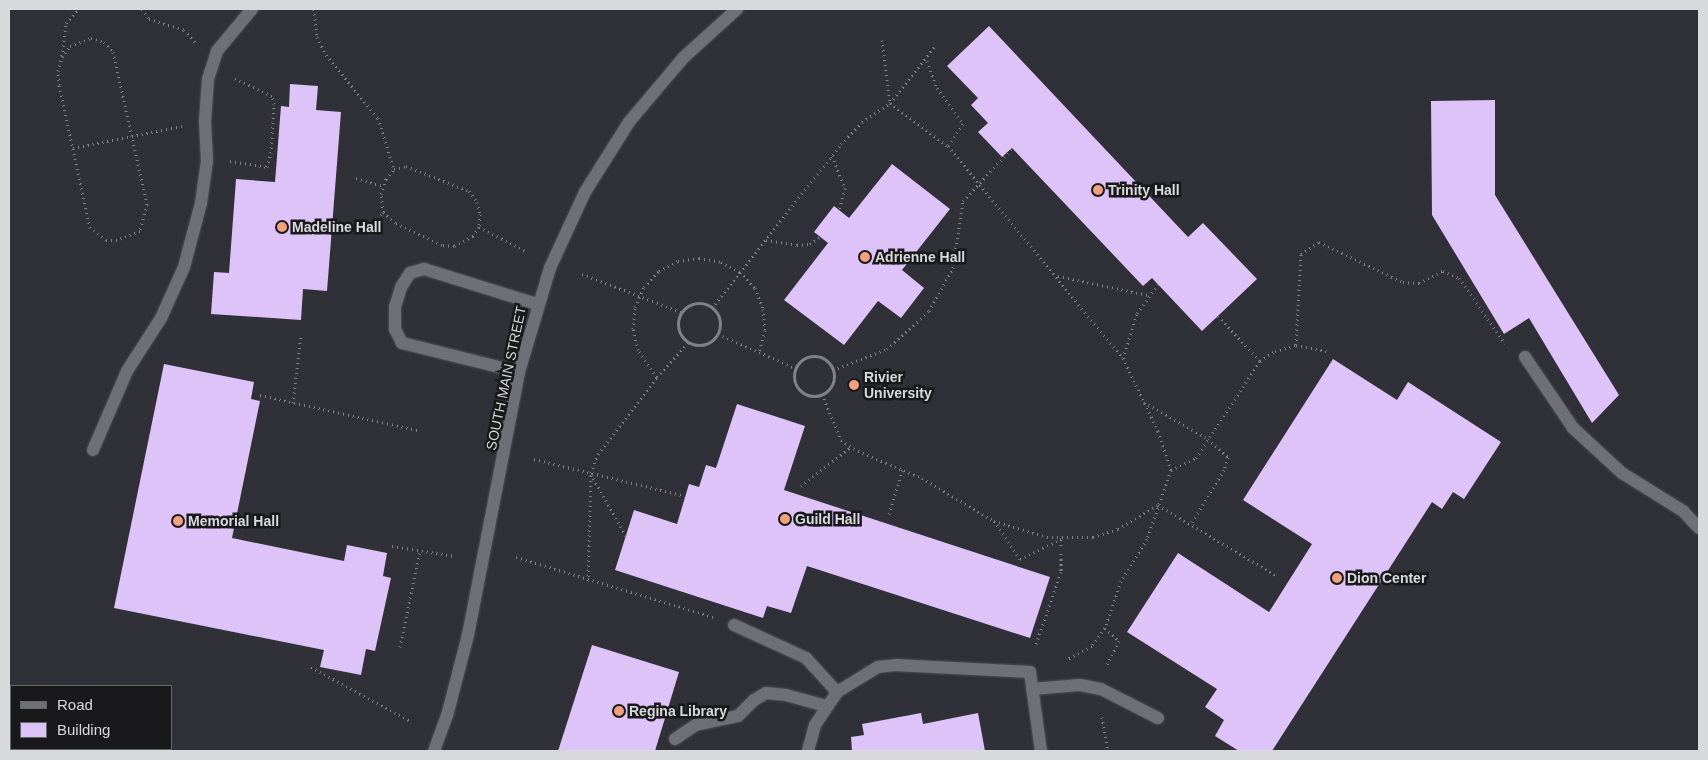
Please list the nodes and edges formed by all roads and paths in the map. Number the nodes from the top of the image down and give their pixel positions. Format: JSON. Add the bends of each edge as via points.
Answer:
{"nodes":[{"id":1,"x":78,"y":9,"type":"edge"},
{"id":2,"x":141,"y":9,"type":"edge"},
{"id":3,"x":252,"y":9,"type":"edge"},
{"id":4,"x":314,"y":9,"type":"edge"},
{"id":5,"x":737,"y":9,"type":"edge"},
{"id":6,"x":882,"y":40,"type":"dead end"},
{"id":7,"x":936,"y":45,"type":"dead end"},
{"id":8,"x":62,"y":57,"type":"junction"},
{"id":9,"x":927,"y":61,"type":"junction"},
{"id":10,"x":213,"y":63,"type":"junction"},
{"id":11,"x":890,"y":103,"type":"junction"},
{"id":12,"x":204,"y":121,"type":"junction"},
{"id":13,"x":132,"y":136,"type":"junction"},
{"id":14,"x":948,"y":146,"type":"junction"},
{"id":15,"x":73,"y":148,"type":"junction"},
{"id":16,"x":1012,"y":148,"type":"dead end"},
{"id":17,"x":832,"y":156,"type":"junction"},
{"id":18,"x":207,"y":161,"type":"junction"},
{"id":19,"x":394,"y":170,"type":"junction"},
{"id":20,"x":356,"y":178,"type":"dead end"},
{"id":21,"x":980,"y":182,"type":"junction"},
{"id":22,"x":384,"y":186,"type":"junction"},
{"id":23,"x":839,"y":210,"type":"dead end"},
{"id":24,"x":384,"y":212,"type":"junction"},
{"id":25,"x":479,"y":227,"type":"junction"},
{"id":26,"x":372,"y":228,"type":"dead end"},
{"id":27,"x":820,"y":237,"type":"dead end"},
{"id":28,"x":766,"y":240,"type":"junction"},
{"id":29,"x":524,"y":250,"type":"dead end"},
{"id":30,"x":740,"y":272,"type":"junction"},
{"id":31,"x":582,"y":274,"type":"dead end"},
{"id":32,"x":1057,"y":276,"type":"junction"},
{"id":33,"x":1158,"y":284,"type":"dead end"},
{"id":34,"x":1148,"y":295,"type":"junction"},
{"id":35,"x":640,"y":296,"type":"junction"},
{"id":36,"x":537,"y":304,"type":"junction"},
{"id":37,"x":712,"y":308,"type":"junction"},
{"id":38,"x":681,"y":312,"type":"junction"},
{"id":39,"x":1218,"y":316,"type":"dead end"},
{"id":40,"x":718,"y":334,"type":"junction"},
{"id":41,"x":301,"y":335,"type":"dead end"},
{"id":42,"x":688,"y":343,"type":"junction"},
{"id":43,"x":1296,"y":345,"type":"junction"},
{"id":44,"x":1326,"y":351,"type":"dead end"},
{"id":45,"x":759,"y":352,"type":"junction"},
{"id":46,"x":1525,"y":357,"type":"joint"},
{"id":47,"x":1123,"y":358,"type":"junction"},
{"id":48,"x":1260,"y":361,"type":"junction"},
{"id":49,"x":795,"y":368,"type":"junction"},
{"id":50,"x":833,"y":370,"type":"junction"},
{"id":51,"x":519,"y":372,"type":"junction"},
{"id":52,"x":657,"y":376,"type":"junction"},
{"id":53,"x":822,"y":394,"type":"junction"},
{"id":54,"x":260,"y":396,"type":"dead end"},
{"id":55,"x":1144,"y":402,"type":"junction"},
{"id":56,"x":293,"y":403,"type":"junction"},
{"id":57,"x":417,"y":430,"type":"dead end"},
{"id":58,"x":1208,"y":439,"type":"junction"},
{"id":59,"x":851,"y":447,"type":"junction"},
{"id":60,"x":93,"y":450,"type":"dead end"},
{"id":61,"x":534,"y":459,"type":"dead end"},
{"id":62,"x":903,"y":468,"type":"junction"},
{"id":63,"x":1171,"y":470,"type":"junction"},
{"id":64,"x":591,"y":473,"type":"junction"},
{"id":65,"x":801,"y":486,"type":"dead end"},
{"id":66,"x":686,"y":496,"type":"dead end"},
{"id":67,"x":1158,"y":505,"type":"junction"},
{"id":68,"x":889,"y":514,"type":"dead end"},
{"id":69,"x":994,"y":521,"type":"junction"},
{"id":70,"x":1192,"y":522,"type":"junction"},
{"id":71,"x":1699,"y":528,"type":"edge"},
{"id":72,"x":626,"y":536,"type":"dead end"},
{"id":73,"x":1061,"y":539,"type":"junction"},
{"id":74,"x":392,"y":546,"type":"dead end"},
{"id":75,"x":420,"y":550,"type":"junction"},
{"id":76,"x":455,"y":556,"type":"dead end"},
{"id":77,"x":516,"y":557,"type":"dead end"},
{"id":78,"x":1277,"y":576,"type":"dead end"},
{"id":79,"x":588,"y":581,"type":"junction"},
{"id":80,"x":734,"y":625,"type":"joint"},
{"id":81,"x":1105,"y":628,"type":"junction"},
{"id":82,"x":400,"y":647,"type":"dead end"},
{"id":83,"x":311,"y":666,"type":"dead end"},
{"id":84,"x":1104,"y":671,"type":"dead end"},
{"id":85,"x":1030,"y":672,"type":"junction"},
{"id":86,"x":1032,"y":689,"type":"junction"},
{"id":87,"x":837,"y":692,"type":"junction"},
{"id":88,"x":826,"y":706,"type":"junction"},
{"id":89,"x":1102,"y":714,"type":"dead end"},
{"id":90,"x":1158,"y":718,"type":"dead end"},
{"id":91,"x":412,"y":722,"type":"dead end"},
{"id":92,"x":674,"y":739,"type":"dead end"},
{"id":93,"x":434,"y":751,"type":"edge"},
{"id":94,"x":808,"y":751,"type":"edge"},
{"id":95,"x":1041,"y":751,"type":"edge"},
{"id":96,"x":1108,"y":751,"type":"edge"}],
"edges":[{"from":1,"to":8,"type":"path","via":[[66,23]]},
{"from":2,"to":10,"type":"path","via":[[149,19],[161,25],[184,30]]},
{"from":3,"to":10,"type":"street","via":[[217,51]]},
{"from":4,"to":19,"type":"path","via":[[317,37],[326,55],[378,118]]},
{"from":5,"to":36,"type":"street","name":"SOUTH MAIN STREET","via":[[682,58],[629,122],[585,192]]},
{"from":6,"to":11,"type":"path"},
{"from":7,"to":9,"type":"path"},
{"from":8,"to":13,"type":"path","via":[[70,46],[91,38],[104,42],[114,52]]},
{"from":8,"to":15,"type":"path","via":[[59,85]]},
{"from":9,"to":11,"type":"path"},
{"from":9,"to":14,"type":"path","via":[[937,88],[963,124]]},
{"from":10,"to":12,"type":"street"},
{"from":10,"to":18,"type":"path","via":[[272,96],[274,104],[267,167]]},
{"from":11,"to":14,"type":"path"},
{"from":11,"to":17,"type":"path","via":[[862,122]]},
{"from":12,"to":13,"type":"path"},
{"from":12,"to":18,"type":"street"},
{"from":13,"to":15,"type":"path"},
{"from":13,"to":15,"type":"path","via":[[147,204],[145,221],[140,231],[117,240],[96,236],[90,228]]},
{"from":14,"to":21,"type":"path"},
{"from":16,"to":21,"type":"path"},
{"from":17,"to":23,"type":"path","via":[[845,188]]},
{"from":17,"to":28,"type":"path"},
{"from":18,"to":60,"type":"street","via":[[202,203],[184,267],[161,318],[127,371]]},
{"from":19,"to":22,"type":"path"},
{"from":19,"to":25,"type":"path","via":[[406,166],[419,168],[469,191],[477,202]]},
{"from":20,"to":22,"type":"path"},
{"from":21,"to":32,"type":"path"},
{"from":21,"to":50,"type":"path","via":[[963,201],[953,268],[929,311],[887,349]]},
{"from":22,"to":24,"type":"path"},
{"from":24,"to":25,"type":"path","via":[[395,223],[442,245],[454,246],[465,242]]},
{"from":24,"to":26,"type":"path"},
{"from":25,"to":29,"type":"path"},
{"from":27,"to":28,"type":"path","via":[[810,244],[797,245]]},
{"from":28,"to":30,"type":"path"},
{"from":30,"to":35,"type":"path","via":[[721,262],[699,258],[678,261],[659,271]]},
{"from":30,"to":37,"type":"path"},
{"from":30,"to":45,"type":"path","via":[[755,288],[763,309],[765,330]]},
{"from":31,"to":35,"type":"path"},
{"from":32,"to":34,"type":"path"},
{"from":32,"to":47,"type":"path"},
{"from":33,"to":34,"type":"path"},
{"from":34,"to":47,"type":"path","via":[[1129,330]]},
{"from":35,"to":38,"type":"path"},
{"from":35,"to":52,"type":"path","via":[[633,329],[638,350]]},
{"from":36,"to":51,"type":"street","name":"SOUTH MAIN STREET"},
{"from":36,"to":51,"type":"street","via":[[424,269],[410,273],[401,287],[395,307],[395,328],[402,343]]},
{"from":37,"to":38,"type":"path","via":[[699,303]]},
{"from":37,"to":40,"type":"path","via":[[720,320]]},
{"from":38,"to":42,"type":"path","via":[[677,326]]},
{"from":39,"to":48,"type":"path"},
{"from":40,"to":42,"type":"path","via":[[708,344],[694,346]]},
{"from":40,"to":45,"type":"path"},
{"from":41,"to":56,"type":"path"},
{"from":42,"to":52,"type":"path"},
{"from":43,"to":44,"type":"path"},
{"from":43,"to":46,"type":"path","via":[[1301,254],[1319,242],[1403,282],[1419,283],[1443,271],[1459,278],[1510,349]]},
{"from":43,"to":48,"type":"path","via":[[1275,351]]},
{"from":45,"to":49,"type":"path"},
{"from":46,"to":71,"type":"street","via":[[1573,428],[1622,473],[1683,511]]},
{"from":47,"to":55,"type":"path"},
{"from":48,"to":58,"type":"path"},
{"from":49,"to":50,"type":"path","via":[[811,356],[824,359]]},
{"from":49,"to":53,"type":"path","via":[[797,387],[808,395]]},
{"from":50,"to":53,"type":"path","via":[[831,386]]},
{"from":51,"to":93,"type":"street","name":"SOUTH MAIN STREET","via":[[468,635],[447,716]]},
{"from":52,"to":64,"type":"path","via":[[598,454]]},
{"from":53,"to":59,"type":"path","via":[[840,440]]},
{"from":54,"to":56,"type":"path"},
{"from":55,"to":58,"type":"path"},
{"from":55,"to":63,"type":"path"},
{"from":56,"to":57,"type":"path"},
{"from":58,"to":63,"type":"path","via":[[1196,458]]},
{"from":58,"to":70,"type":"path","via":[[1222,448],[1228,458]]},
{"from":59,"to":62,"type":"path"},
{"from":59,"to":65,"type":"path"},
{"from":61,"to":64,"type":"path"},
{"from":62,"to":68,"type":"path"},
{"from":62,"to":69,"type":"path"},
{"from":63,"to":67,"type":"path"},
{"from":64,"to":66,"type":"path"},
{"from":64,"to":72,"type":"path"},
{"from":64,"to":79,"type":"path"},
{"from":67,"to":70,"type":"path"},
{"from":67,"to":73,"type":"path","via":[[1118,529],[1093,537]]},
{"from":67,"to":81,"type":"path","via":[[1147,539],[1121,581]]},
{"from":69,"to":73,"type":"path","via":[[1021,532]]},
{"from":69,"to":73,"type":"path","via":[[1020,559]]},
{"from":70,"to":78,"type":"path"},
{"from":73,"to":85,"type":"path","via":[[1061,572],[1037,640]]},
{"from":74,"to":75,"type":"path"},
{"from":75,"to":76,"type":"path"},
{"from":75,"to":82,"type":"path"},
{"from":77,"to":79,"type":"path"},
{"from":79,"to":80,"type":"path"},
{"from":80,"to":87,"type":"street","via":[[806,658]]},
{"from":81,"to":84,"type":"path","via":[[1118,641]]},
{"from":81,"to":85,"type":"path","via":[[1092,646],[1080,655]]},
{"from":83,"to":91,"type":"path"},
{"from":85,"to":86,"type":"street"},
{"from":85,"to":87,"type":"street","via":[[896,665],[878,667]]},
{"from":86,"to":90,"type":"street","via":[[1080,685],[1101,689]]},
{"from":86,"to":95,"type":"street"},
{"from":87,"to":88,"type":"street"},
{"from":88,"to":92,"type":"street","via":[[786,695],[766,694],[754,700],[738,716],[696,725]]},
{"from":88,"to":94,"type":"street","via":[[815,725]]},
{"from":89,"to":96,"type":"path"}]}
